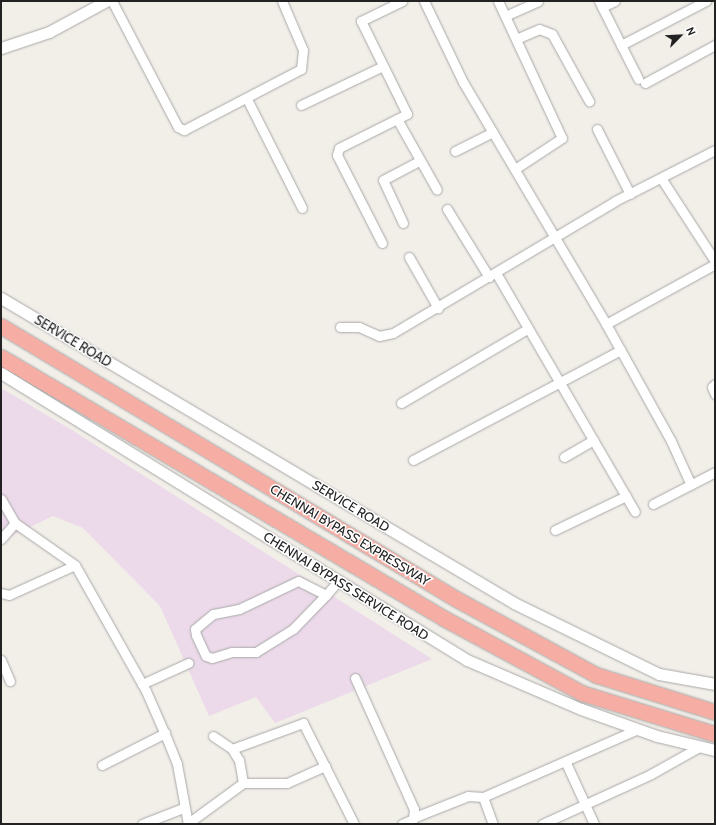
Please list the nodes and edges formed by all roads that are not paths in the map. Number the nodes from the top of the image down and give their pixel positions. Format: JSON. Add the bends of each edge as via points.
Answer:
{"nodes":[{"id":1,"x":106,"y":1,"type":"edge"},
{"id":2,"x":112,"y":1,"type":"edge"},
{"id":3,"x":282,"y":1,"type":"edge"},
{"id":4,"x":402,"y":1,"type":"edge"},
{"id":5,"x":424,"y":1,"type":"edge"},
{"id":6,"x":498,"y":1,"type":"edge"},
{"id":7,"x":538,"y":1,"type":"edge"},
{"id":8,"x":615,"y":1,"type":"edge"},
{"id":9,"x":706,"y":1,"type":"edge"},
{"id":10,"x":600,"y":4,"type":"edge"},
{"id":11,"x":505,"y":16,"type":"junction"},
{"id":12,"x":516,"y":39,"type":"junction"},
{"id":13,"x":621,"y":45,"type":"junction"},
{"id":14,"x":715,"y":45,"type":"edge"},
{"id":15,"x":1,"y":48,"type":"edge"},
{"id":16,"x":383,"y":66,"type":"junction"},
{"id":17,"x":247,"y":99,"type":"junction"},
{"id":18,"x":589,"y":101,"type":"dead end"},
{"id":19,"x":301,"y":105,"type":"dead end"},
{"id":20,"x":397,"y":119,"type":"junction"},
{"id":21,"x":597,"y":129,"type":"dead end"},
{"id":22,"x":493,"y":132,"type":"junction"},
{"id":23,"x":455,"y":150,"type":"dead end"},
{"id":24,"x":715,"y":150,"type":"edge"},
{"id":25,"x":419,"y":161,"type":"junction"},
{"id":26,"x":515,"y":169,"type":"junction"},
{"id":27,"x":661,"y":178,"type":"junction"},
{"id":28,"x":437,"y":190,"type":"dead end"},
{"id":29,"x":630,"y":194,"type":"junction"},
{"id":30,"x":302,"y":208,"type":"dead end"},
{"id":31,"x":447,"y":209,"type":"dead end"},
{"id":32,"x":403,"y":223,"type":"dead end"},
{"id":33,"x":554,"y":238,"type":"junction"},
{"id":34,"x":382,"y":243,"type":"dead end"},
{"id":35,"x":409,"y":258,"type":"dead end"},
{"id":36,"x":715,"y":262,"type":"edge"},
{"id":37,"x":493,"y":275,"type":"junction"},
{"id":38,"x":1,"y":298,"type":"edge"},
{"id":39,"x":438,"y":308,"type":"junction"},
{"id":40,"x":606,"y":324,"type":"junction"},
{"id":41,"x":1,"y":326,"type":"edge"},
{"id":42,"x":340,"y":327,"type":"dead end"},
{"id":43,"x":527,"y":329,"type":"junction"},
{"id":44,"x":621,"y":350,"type":"junction"},
{"id":45,"x":1,"y":357,"type":"edge"},
{"id":46,"x":1,"y":373,"type":"edge"},
{"id":47,"x":559,"y":383,"type":"junction"},
{"id":48,"x":715,"y":384,"type":"edge"},
{"id":49,"x":715,"y":394,"type":"edge"},
{"id":50,"x":401,"y":403,"type":"dead end"},
{"id":51,"x":593,"y":440,"type":"junction"},
{"id":52,"x":564,"y":457,"type":"dead end"},
{"id":53,"x":414,"y":460,"type":"dead end"},
{"id":54,"x":715,"y":472,"type":"edge"},
{"id":55,"x":691,"y":485,"type":"junction"},
{"id":56,"x":626,"y":496,"type":"junction"},
{"id":57,"x":1,"y":499,"type":"edge"},
{"id":58,"x":653,"y":504,"type":"dead end"},
{"id":59,"x":635,"y":512,"type":"dead end"},
{"id":60,"x":15,"y":523,"type":"junction"},
{"id":61,"x":555,"y":530,"type":"dead end"},
{"id":62,"x":1,"y":539,"type":"edge"},
{"id":63,"x":75,"y":565,"type":"junction"},
{"id":64,"x":339,"y":580,"type":"junction"},
{"id":65,"x":1,"y":594,"type":"edge"},
{"id":66,"x":326,"y":595,"type":"junction"},
{"id":67,"x":1,"y":660,"type":"edge"},
{"id":68,"x":188,"y":663,"type":"dead end"},
{"id":69,"x":355,"y":678,"type":"dead end"},
{"id":70,"x":10,"y":681,"type":"dead end"},
{"id":71,"x":142,"y":684,"type":"junction"},
{"id":72,"x":715,"y":684,"type":"edge"},
{"id":73,"x":715,"y":712,"type":"edge"},
{"id":74,"x":638,"y":729,"type":"junction"},
{"id":75,"x":164,"y":733,"type":"junction"},
{"id":76,"x":715,"y":734,"type":"edge"},
{"id":77,"x":213,"y":736,"type":"dead end"},
{"id":78,"x":701,"y":746,"type":"junction"},
{"id":79,"x":232,"y":749,"type":"junction"},
{"id":80,"x":715,"y":750,"type":"edge"},
{"id":81,"x":566,"y":763,"type":"junction"},
{"id":82,"x":102,"y":765,"type":"dead end"},
{"id":83,"x":325,"y":766,"type":"junction"},
{"id":84,"x":243,"y":783,"type":"junction"},
{"id":85,"x":483,"y":798,"type":"junction"},
{"id":86,"x":585,"y":805,"type":"junction"},
{"id":87,"x":183,"y":808,"type":"junction"},
{"id":88,"x":415,"y":817,"type":"junction"},
{"id":89,"x":142,"y":824,"type":"edge"},
{"id":90,"x":188,"y":824,"type":"edge"},
{"id":91,"x":354,"y":824,"type":"edge"},
{"id":92,"x":402,"y":824,"type":"edge"},
{"id":93,"x":493,"y":824,"type":"edge"},
{"id":94,"x":542,"y":824,"type":"edge"},
{"id":95,"x":594,"y":824,"type":"edge"}],
"edges":[{"from":1,"to":15,"type":"street","via":[[49,32]]},
{"from":2,"to":17,"type":"street","via":[[181,129]]},
{"from":3,"to":17,"type":"street","via":[[303,50],[301,69]]},
{"from":4,"to":16,"type":"street","via":[[360,21]]},
{"from":5,"to":22,"type":"street","via":[[463,82]]},
{"from":6,"to":11,"type":"street"},
{"from":7,"to":11,"type":"street"},
{"from":8,"to":10,"type":"street"},
{"from":9,"to":13,"type":"street"},
{"from":10,"to":13,"type":"street"},
{"from":11,"to":12,"type":"street"},
{"from":12,"to":18,"type":"street","via":[[539,30],[552,34]]},
{"from":12,"to":26,"type":"street","via":[[562,138]]},
{"from":13,"to":14,"type":"street","via":[[641,81]]},
{"from":16,"to":19,"type":"street"},
{"from":16,"to":20,"type":"street","via":[[406,114]]},
{"from":17,"to":30,"type":"street"},
{"from":20,"to":25,"type":"street"},
{"from":20,"to":34,"type":"street","via":[[337,151],[338,159]]},
{"from":21,"to":29,"type":"street"},
{"from":22,"to":23,"type":"street"},
{"from":22,"to":26,"type":"street"},
{"from":24,"to":27,"type":"street"},
{"from":25,"to":28,"type":"street"},
{"from":25,"to":32,"type":"street","via":[[383,180]]},
{"from":26,"to":33,"type":"street"},
{"from":27,"to":29,"type":"street"},
{"from":27,"to":36,"type":"street"},
{"from":29,"to":33,"type":"street"},
{"from":31,"to":37,"type":"street"},
{"from":33,"to":37,"type":"street"},
{"from":33,"to":40,"type":"street"},
{"from":35,"to":39,"type":"street"},
{"from":36,"to":40,"type":"street"},
{"from":37,"to":39,"type":"street"},
{"from":37,"to":43,"type":"street"},
{"from":38,"to":72,"type":"street","name":"SERVICE ROAD","via":[[514,603],[659,674]]},
{"from":39,"to":42,"type":"street","via":[[388,336],[379,336],[359,326]]},
{"from":40,"to":44,"type":"street"},
{"from":41,"to":73,"type":"highway","name":"CHENNAI BYPASS EXPRESSWAY","via":[[458,600],[589,671]]},
{"from":43,"to":47,"type":"street"},
{"from":43,"to":50,"type":"street"},
{"from":44,"to":47,"type":"street"},
{"from":44,"to":55,"type":"street","via":[[671,441]]},
{"from":45,"to":76,"type":"highway","name":"CHENNAI BYPASS EXPRESSWAY","via":[[445,619],[582,693]]},
{"from":46,"to":64,"type":"street","name":"CHENNAI BYPASS SERVICE ROAD"},
{"from":47,"to":51,"type":"street"},
{"from":47,"to":53,"type":"street"},
{"from":48,"to":49,"type":"street"},
{"from":51,"to":52,"type":"street"},
{"from":51,"to":56,"type":"street"},
{"from":54,"to":55,"type":"street"},
{"from":55,"to":58,"type":"street"},
{"from":56,"to":59,"type":"street"},
{"from":56,"to":61,"type":"street"},
{"from":57,"to":60,"type":"street"},
{"from":60,"to":62,"type":"street"},
{"from":60,"to":63,"type":"street"},
{"from":63,"to":65,"type":"street","via":[[9,595]]},
{"from":63,"to":71,"type":"street"},
{"from":64,"to":66,"type":"street"},
{"from":64,"to":74,"type":"street","name":"CHENNAI BYPASS SERVICE ROAD","via":[[467,660],[519,686]]},
{"from":66,"to":66,"type":"street","via":[[292,629],[256,652],[232,652],[212,658],[206,656],[196,635],[195,629],[213,614],[239,608],[298,581]]},
{"from":67,"to":70,"type":"street"},
{"from":68,"to":71,"type":"street"},
{"from":69,"to":88,"type":"street"},
{"from":71,"to":75,"type":"street"},
{"from":74,"to":78,"type":"street","name":"CHENNAI BYPASS SERVICE ROAD"},
{"from":74,"to":81,"type":"street"},
{"from":75,"to":82,"type":"street"},
{"from":75,"to":87,"type":"street","via":[[177,764]]},
{"from":77,"to":79,"type":"street"},
{"from":78,"to":80,"type":"street","name":"CHENNAI BYPASS SERVICE ROAD"},
{"from":78,"to":86,"type":"street"},
{"from":79,"to":83,"type":"street","via":[[301,722]]},
{"from":79,"to":84,"type":"street","via":[[241,766]]},
{"from":81,"to":85,"type":"street"},
{"from":81,"to":86,"type":"street"},
{"from":83,"to":84,"type":"street","via":[[287,783]]},
{"from":83,"to":91,"type":"street"},
{"from":84,"to":90,"type":"street"},
{"from":85,"to":88,"type":"street","via":[[468,796]]},
{"from":85,"to":93,"type":"street"},
{"from":86,"to":94,"type":"street"},
{"from":86,"to":95,"type":"street"},
{"from":87,"to":89,"type":"street"},
{"from":87,"to":90,"type":"street"},
{"from":88,"to":92,"type":"street"}]}
